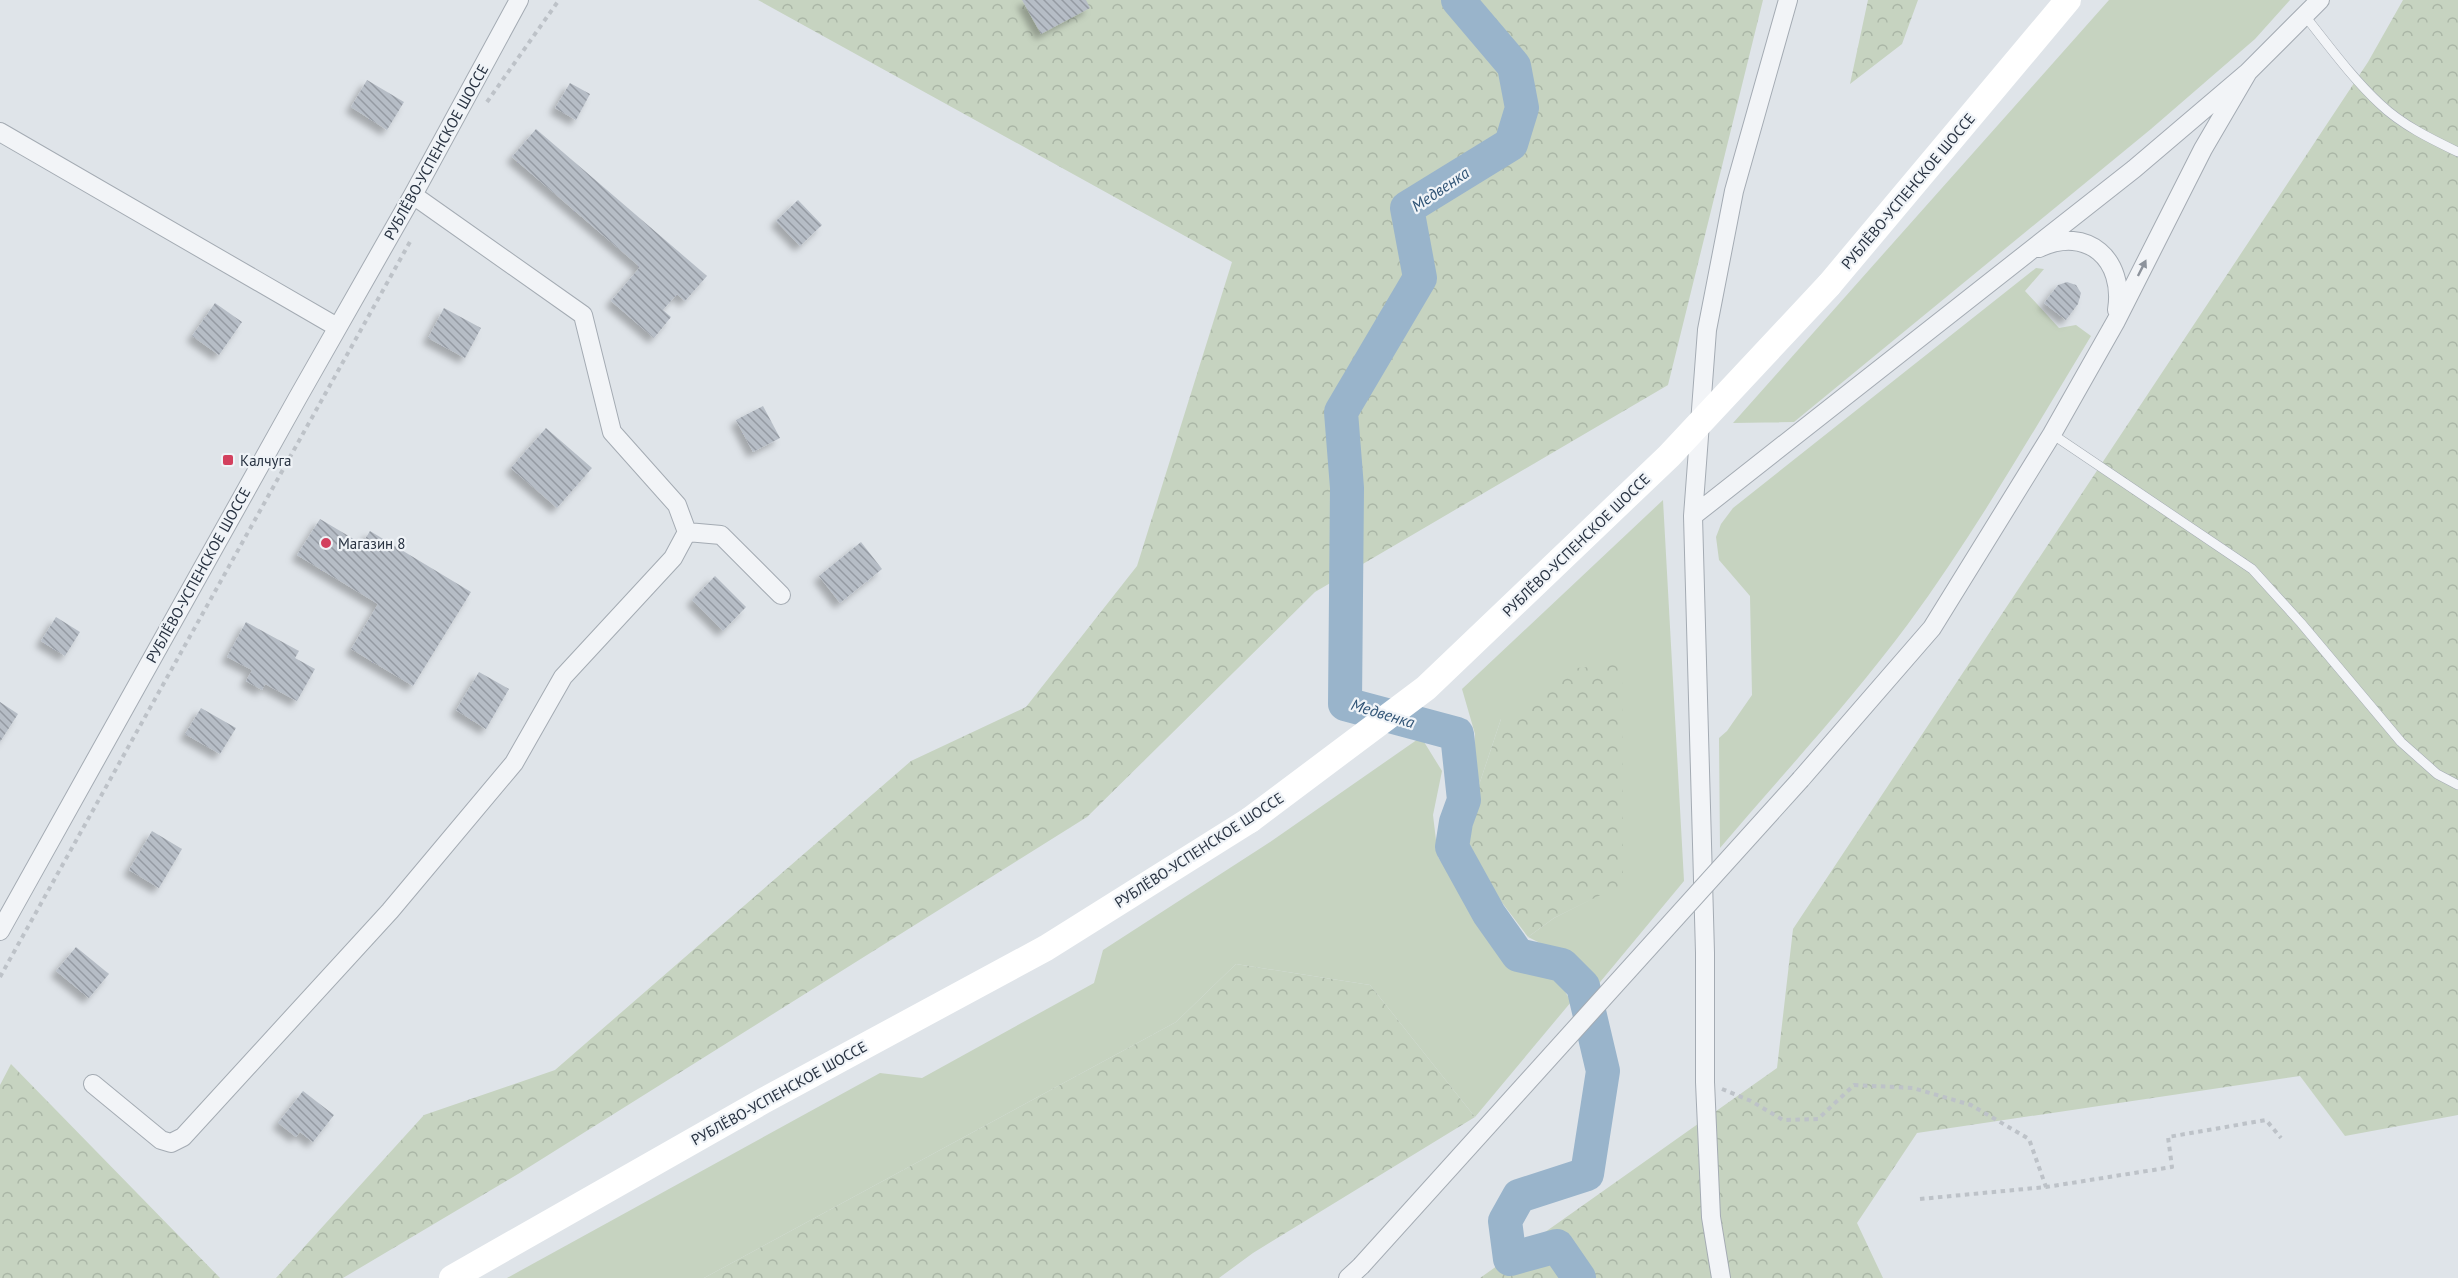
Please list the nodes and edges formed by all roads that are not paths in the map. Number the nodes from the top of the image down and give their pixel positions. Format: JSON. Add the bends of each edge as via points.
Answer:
{"nodes":[{"id":1,"x":519,"y":0,"type":"edge"},
{"id":2,"x":1788,"y":0,"type":"edge"},
{"id":3,"x":2068,"y":0,"type":"edge"},
{"id":4,"x":2318,"y":0,"type":"edge"},
{"id":5,"x":2305,"y":16,"type":"junction"},
{"id":6,"x":2248,"y":72,"type":"junction"},
{"id":7,"x":0,"y":132,"type":"edge"},
{"id":8,"x":2458,"y":152,"type":"edge"},
{"id":9,"x":413,"y":195,"type":"junction"},
{"id":10,"x":2023,"y":256,"type":"junction"},
{"id":11,"x":2116,"y":321,"type":"junction"},
{"id":12,"x":337,"y":327,"type":"junction"},
{"id":13,"x":2052,"y":434,"type":"junction"},
{"id":14,"x":1693,"y":516,"type":"junction"},
{"id":15,"x":687,"y":532,"type":"junction"},
{"id":16,"x":780,"y":595,"type":"dead end"},
{"id":17,"x":2458,"y":785,"type":"edge"},
{"id":18,"x":0,"y":931,"type":"edge"},
{"id":19,"x":93,"y":1084,"type":"dead end"},
{"id":20,"x":1355,"y":1272,"type":"edge"},
{"id":21,"x":452,"y":1278,"type":"edge"},
{"id":22,"x":1721,"y":1278,"type":"edge"}],
"edges":[{"from":1,"to":9,"type":"street","name":"РУБЛЁВО-УСПЕНСКОЕ ШОССЕ"},
{"from":2,"to":14,"type":"street","via":[[1734,190],[1707,330]]},
{"from":3,"to":21,"type":"main road","name":"РУБЛЁВО-УСПЕНСКОЕ ШОССЕ","bridge":true,"via":[[1829,285],[1669,456],[1426,688],[1250,820],[1046,948],[763,1101]]},
{"from":4,"to":5,"type":"street"},
{"from":5,"to":6,"type":"street"},
{"from":5,"to":8,"type":"lane","via":[[2381,105],[2422,135]]},
{"from":6,"to":10,"type":"street"},
{"from":11,"to":6,"type":"street","one_way":true},
{"from":7,"to":12,"type":"street"},
{"from":9,"to":12,"type":"street","name":"РУБЛЁВО-УСПЕНСКОЕ ШОССЕ"},
{"from":9,"to":15,"type":"street","via":[[584,315],[612,432],[677,505]]},
{"from":10,"to":11,"type":"street","via":[[2067,241],[2084,242],[2098,250],[2117,276],[2120,297]]},
{"from":10,"to":14,"type":"street"},
{"from":11,"to":13,"type":"street"},
{"from":12,"to":18,"type":"street","name":"РУБЛЁВО-УСПЕНСКОЕ ШОССЕ"},
{"from":13,"to":17,"type":"lane","via":[[2252,569],[2401,742],[2437,774]]},
{"from":13,"to":20,"type":"street","bridge":true,"via":[[1932,628],[1801,779]]},
{"from":14,"to":22,"type":"street","via":[[1705,1082],[1711,1217]]},
{"from":15,"to":16,"type":"street","via":[[721,536]]},
{"from":15,"to":19,"type":"street","via":[[673,558],[563,677],[506,772],[390,911],[183,1137],[171,1143],[161,1140]]}]}
